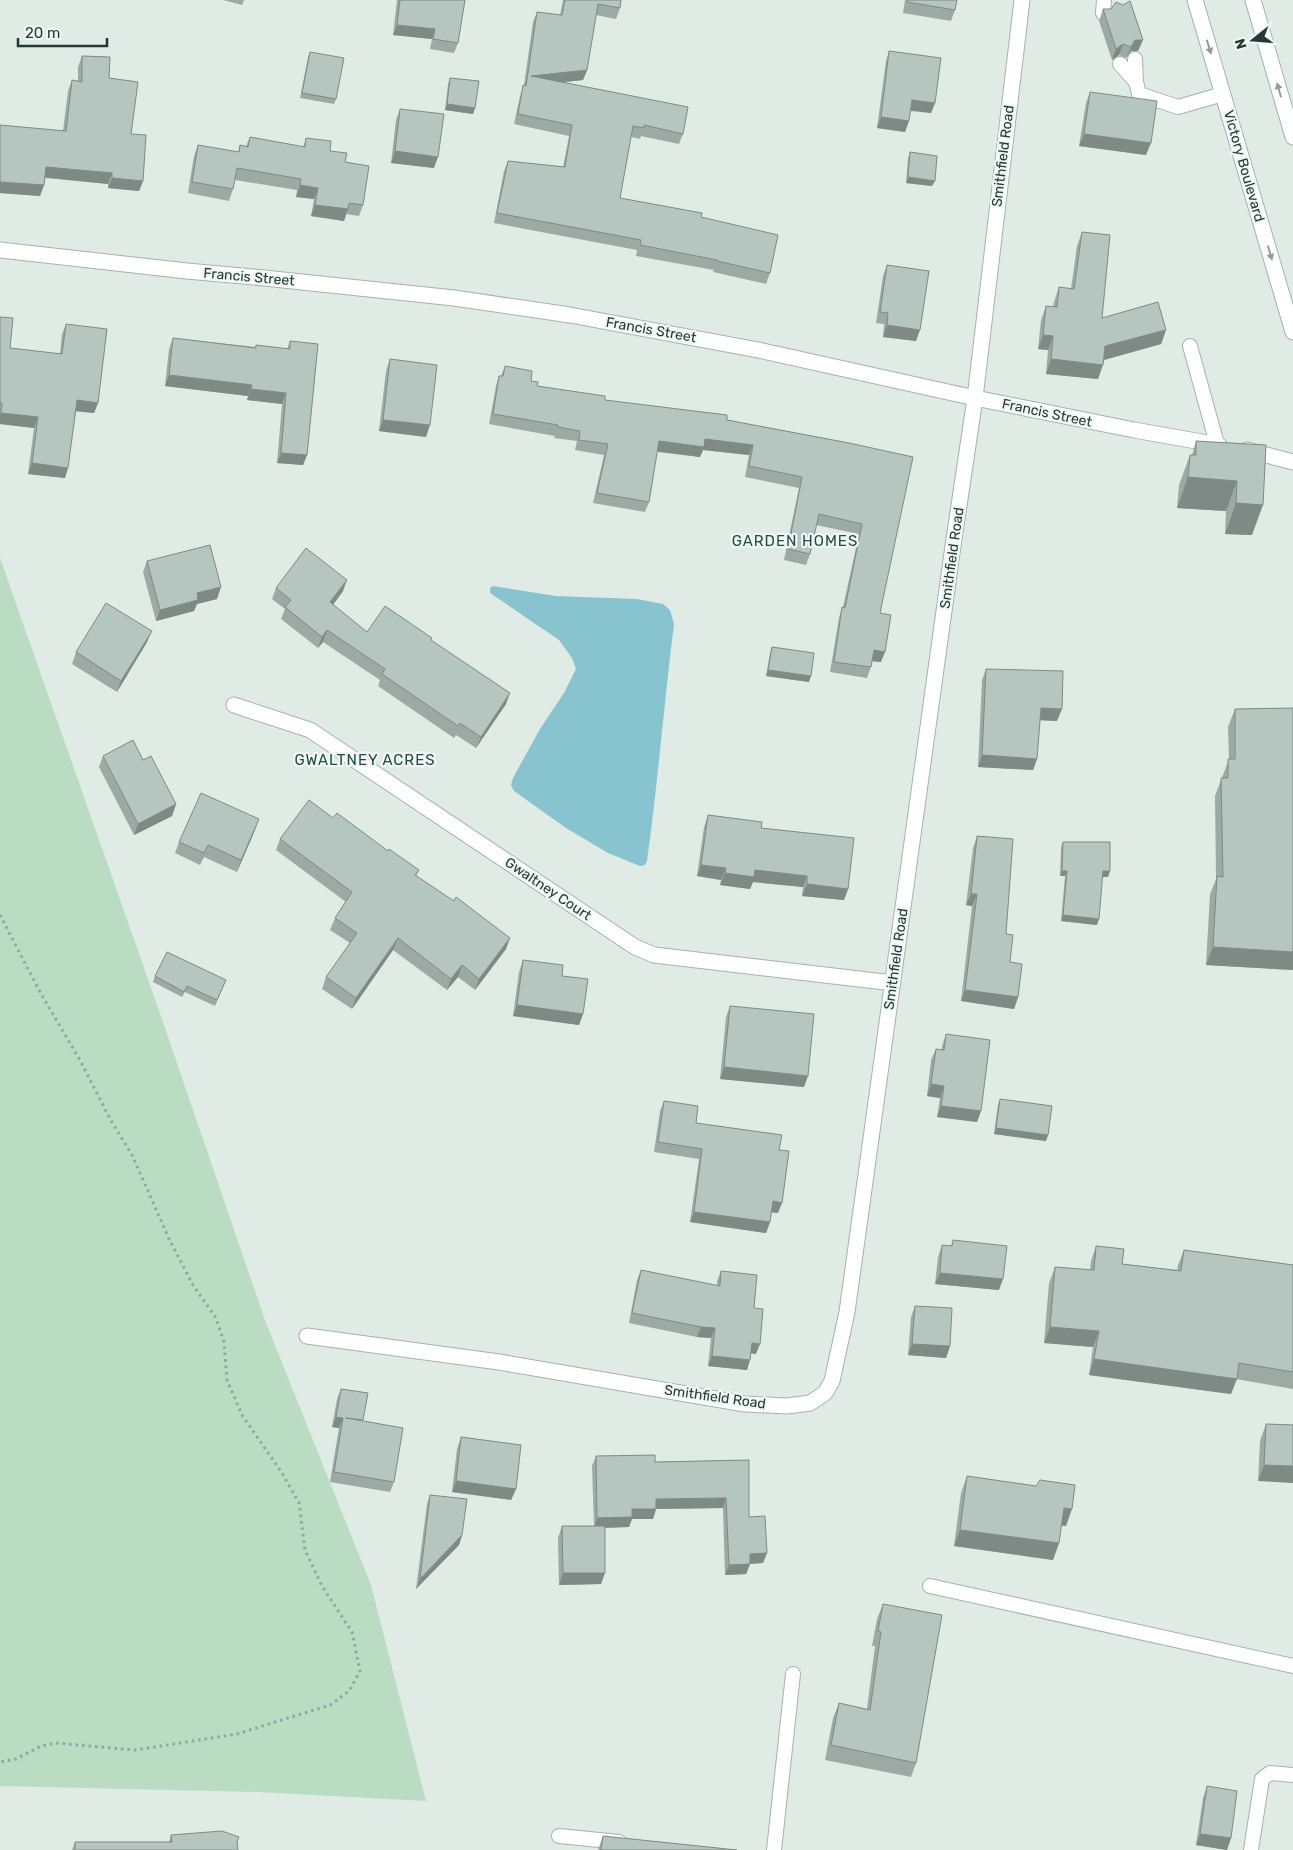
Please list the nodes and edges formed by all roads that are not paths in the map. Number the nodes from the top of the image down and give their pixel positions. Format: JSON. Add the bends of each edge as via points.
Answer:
{"nodes":[{"id":1,"x":1022,"y":0,"type":"edge"},
{"id":2,"x":1195,"y":0,"type":"edge"},
{"id":3,"x":1253,"y":0,"type":"edge"},
{"id":4,"x":1135,"y":59,"type":"edge"},
{"id":5,"x":1120,"y":64,"type":"dead end"},
{"id":6,"x":1136,"y":82,"type":"junction"},
{"id":7,"x":1223,"y":94,"type":"junction"},
{"id":8,"x":1293,"y":137,"type":"edge"},
{"id":9,"x":0,"y":250,"type":"edge"},
{"id":10,"x":1293,"y":332,"type":"edge"},
{"id":11,"x":1190,"y":346,"type":"dead end"},
{"id":12,"x":975,"y":398,"type":"junction"},
{"id":13,"x":1217,"y":444,"type":"junction"},
{"id":14,"x":1293,"y":462,"type":"edge"},
{"id":15,"x":234,"y":705,"type":"dead end"},
{"id":16,"x":893,"y":983,"type":"junction"},
{"id":17,"x":307,"y":1336,"type":"dead end"},
{"id":18,"x":930,"y":1586,"type":"dead end"},
{"id":19,"x":1293,"y":1666,"type":"edge"},
{"id":20,"x":793,"y":1674,"type":"dead end"},
{"id":21,"x":1293,"y":1774,"type":"edge"},
{"id":22,"x":559,"y":1836,"type":"dead end"},
{"id":23,"x":635,"y":1844,"type":"edge"},
{"id":24,"x":774,"y":1850,"type":"edge"},
{"id":25,"x":1251,"y":1850,"type":"edge"}],
"edges":[{"from":1,"to":12,"type":"street","name":"Smithfield Road"},
{"from":2,"to":7,"type":"street","name":"Victory Boulevard","one_way":true},
{"from":8,"to":3,"type":"street","one_way":true},
{"from":4,"to":6,"type":"lane"},
{"from":5,"to":6,"type":"lane"},
{"from":6,"to":7,"type":"lane","via":[[1139,94],[1178,107]]},
{"from":7,"to":10,"type":"street","name":"Victory Boulevard","one_way":true},
{"from":9,"to":12,"type":"street","name":"Francis Street","via":[[445,297],[560,314],[763,351]]},
{"from":11,"to":13,"type":"lane"},
{"from":12,"to":13,"type":"street","name":"Francis Street"},
{"from":12,"to":16,"type":"street","name":"Smithfield Road"},
{"from":13,"to":14,"type":"street","name":"Francis Street"},
{"from":15,"to":16,"type":"street","name":"Gwaltney Court","via":[[310,730],[635,947],[654,955]]},
{"from":16,"to":17,"type":"street","name":"Smithfield Road","via":[[847,1312],[832,1381],[825,1393],[810,1403],[787,1406],[745,1404],[499,1362]]},
{"from":18,"to":19,"type":"lane"},
{"from":20,"to":24,"type":"lane"},
{"from":21,"to":25,"type":"lane","via":[[1270,1773],[1262,1779]]},
{"from":22,"to":23,"type":"lane"}]}
